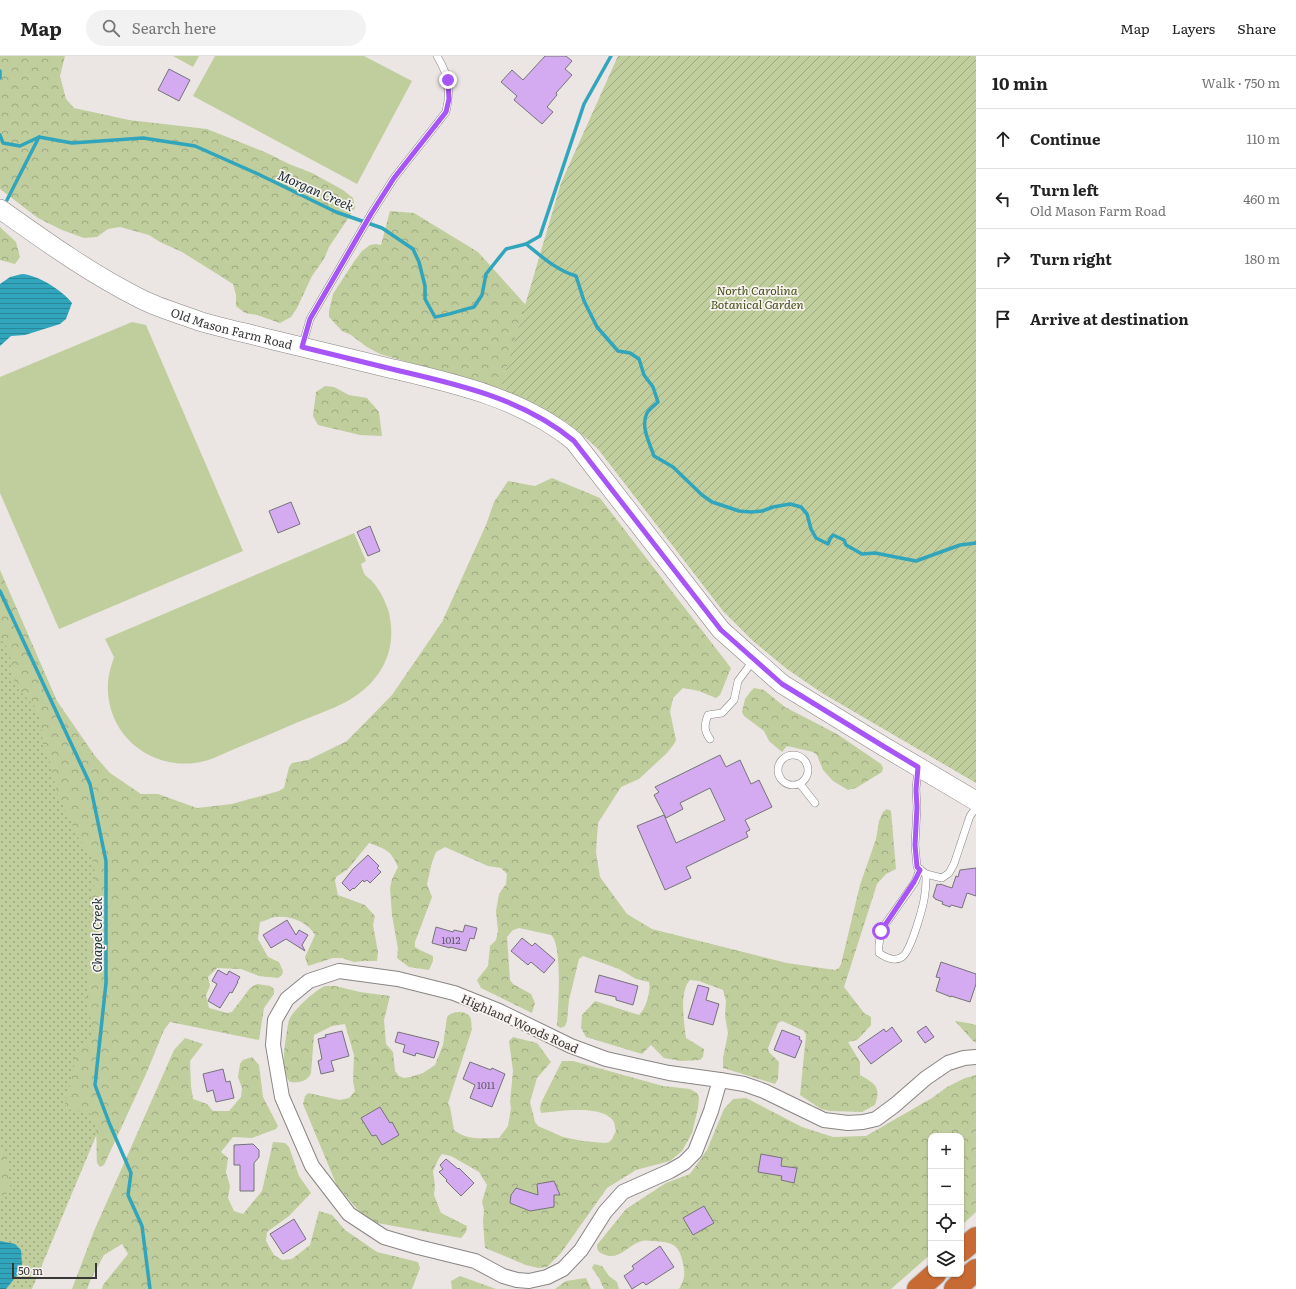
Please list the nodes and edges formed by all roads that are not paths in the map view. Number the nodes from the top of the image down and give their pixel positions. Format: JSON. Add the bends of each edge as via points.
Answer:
{"nodes":[{"id":1,"x":437,"y":56,"type":"edge"},
{"id":2,"x":0,"y":209,"type":"edge"},
{"id":3,"x":302,"y":347,"type":"junction"},
{"id":4,"x":755,"y":659,"type":"junction"},
{"id":5,"x":710,"y":739,"type":"dead end"},
{"id":6,"x":918,"y":767,"type":"junction"},
{"id":7,"x":800,"y":784,"type":"junction"},
{"id":8,"x":976,"y":801,"type":"edge"},
{"id":9,"x":815,"y":803,"type":"dead end"},
{"id":10,"x":976,"y":808,"type":"edge"},
{"id":11,"x":920,"y":870,"type":"junction"},
{"id":12,"x":926,"y":874,"type":"junction"},
{"id":13,"x":976,"y":1057,"type":"edge"},
{"id":14,"x":720,"y":1080,"type":"junction"},
{"id":15,"x":976,"y":1238,"type":"edge"},
{"id":16,"x":964,"y":1248,"type":"edge"},
{"id":17,"x":976,"y":1270,"type":"edge"},
{"id":18,"x":932,"y":1277,"type":"edge"},
{"id":19,"x":918,"y":1289,"type":"edge"},
{"id":20,"x":955,"y":1289,"type":"edge"}],
"edges":[{"from":1,"to":3,"type":"lane","via":[[448,80],[449,99],[446,112],[394,178],[371,214],[310,319]]},
{"from":2,"to":3,"type":"street","name":"Old Mason Farm Road","via":[[78,263],[142,299],[201,321]]},
{"from":3,"to":4,"type":"street","name":"Old Mason Farm Road","via":[[415,374],[492,396],[537,415],[561,431],[574,441],[721,630]]},
{"from":4,"to":5,"type":"lane","via":[[738,681],[734,700],[722,713],[708,715],[705,732]]},
{"from":4,"to":6,"type":"street","name":"Old Mason Farm Road","via":[[782,684]]},
{"from":6,"to":8,"type":"street","name":"Old Mason Farm Road"},
{"from":6,"to":11,"type":"lane","via":[[915,845],[917,867]]},
{"from":7,"to":7,"type":"lane","via":[[808,772],[806,763],[794,755],[785,758],[778,766],[779,776],[785,784]]},
{"from":7,"to":9,"type":"lane"},
{"from":10,"to":12,"type":"lane","via":[[970,816],[949,873],[942,878]]},
{"from":11,"to":12,"type":"lane"},
{"from":11,"to":12,"type":"lane","via":[[881,931],[879,953],[889,959],[903,956],[912,942],[925,894]]},
{"from":13,"to":14,"type":"street","name":"Highland Woods Road","via":[[948,1063],[876,1119],[863,1122],[824,1120],[764,1091]]},
{"from":14,"to":14,"type":"street","name":"Highland Woods Road","via":[[668,1073],[606,1059],[571,1046],[499,1011],[454,993],[398,979],[339,971],[309,981],[287,999],[275,1020],[273,1045],[282,1097],[312,1166],[349,1214],[384,1237],[475,1261],[503,1276],[523,1281],[547,1278],[563,1269],[581,1250],[605,1212],[623,1192],[684,1163],[695,1152]]},
{"from":15,"to":16,"type":"highway"},
{"from":17,"to":20,"type":"highway"},
{"from":18,"to":19,"type":"highway"}]}
